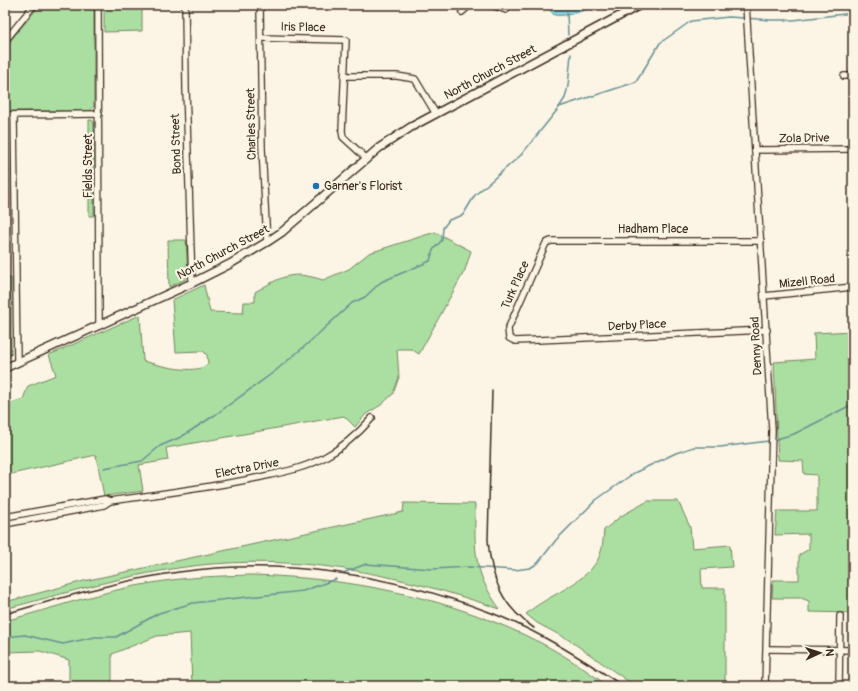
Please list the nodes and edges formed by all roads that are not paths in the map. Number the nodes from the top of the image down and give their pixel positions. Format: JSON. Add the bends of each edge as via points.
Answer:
{"nodes":[{"id":1,"x":34,"y":5,"type":"edge"},
{"id":2,"x":98,"y":5,"type":"edge"},
{"id":3,"x":185,"y":5,"type":"edge"},
{"id":4,"x":260,"y":5,"type":"edge"},
{"id":5,"x":470,"y":5,"type":"edge"},
{"id":6,"x":492,"y":5,"type":"edge"},
{"id":7,"x":640,"y":5,"type":"edge"},
{"id":8,"x":746,"y":5,"type":"edge"},
{"id":9,"x":506,"y":10,"type":"dead end"},
{"id":10,"x":462,"y":12,"type":"dead end"},
{"id":11,"x":261,"y":38,"type":"junction"},
{"id":12,"x":5,"y":41,"type":"edge"},
{"id":13,"x":346,"y":76,"type":"junction"},
{"id":14,"x":844,"y":76,"type":"dead end"},
{"id":15,"x":853,"y":76,"type":"edge"},
{"id":16,"x":99,"y":114,"type":"junction"},
{"id":17,"x":436,"y":114,"type":"junction"},
{"id":18,"x":5,"y":115,"type":"edge"},
{"id":19,"x":14,"y":115,"type":"junction"},
{"id":20,"x":853,"y":149,"type":"edge"},
{"id":21,"x":755,"y":150,"type":"junction"},
{"id":22,"x":366,"y":158,"type":"junction"},
{"id":23,"x":761,"y":241,"type":"junction"},
{"id":24,"x":267,"y":242,"type":"junction"},
{"id":25,"x":546,"y":243,"type":"joint"},
{"id":26,"x":192,"y":283,"type":"junction"},
{"id":27,"x":853,"y":287,"type":"edge"},
{"id":28,"x":764,"y":296,"type":"junction"},
{"id":29,"x":99,"y":326,"type":"junction"},
{"id":30,"x":767,"y":330,"type":"junction"},
{"id":31,"x":509,"y":338,"type":"joint"},
{"id":32,"x":17,"y":363,"type":"junction"},
{"id":33,"x":5,"y":368,"type":"edge"},
{"id":34,"x":372,"y":418,"type":"dead end"},
{"id":35,"x":110,"y":501,"type":"junction"},
{"id":36,"x":5,"y":517,"type":"edge"},
{"id":37,"x":5,"y":524,"type":"edge"},
{"id":38,"x":840,"y":616,"type":"dead end"},
{"id":39,"x":767,"y":649,"type":"junction"},
{"id":40,"x":839,"y":650,"type":"junction"},
{"id":41,"x":853,"y":650,"type":"edge"},
{"id":42,"x":765,"y":686,"type":"edge"},
{"id":43,"x":839,"y":686,"type":"edge"}],
"edges":[{"from":1,"to":12,"type":"street"},
{"from":2,"to":16,"type":"street","name":"Fields Street"},
{"from":3,"to":26,"type":"street","name":"Bond Street"},
{"from":4,"to":11,"type":"street","name":"Charles Street"},
{"from":5,"to":10,"type":"street"},
{"from":6,"to":9,"type":"street"},
{"from":7,"to":17,"type":"main road","name":"North Church Street"},
{"from":8,"to":21,"type":"street","name":"Denny Road"},
{"from":11,"to":13,"type":"street","name":"Iris Place","via":[[346,40]]},
{"from":11,"to":24,"type":"street","name":"Charles Street","via":[[262,148]]},
{"from":13,"to":17,"type":"street","via":[[397,76],[415,79]]},
{"from":13,"to":22,"type":"street","via":[[343,137]]},
{"from":14,"to":15,"type":"street"},
{"from":16,"to":19,"type":"street"},
{"from":16,"to":29,"type":"street","name":"Fields Street"},
{"from":17,"to":22,"type":"main road","name":"North Church Street","via":[[411,127]]},
{"from":18,"to":19,"type":"street"},
{"from":19,"to":32,"type":"street"},
{"from":20,"to":21,"type":"street","name":"Zola Drive"},
{"from":21,"to":23,"type":"street","name":"Denny Road"},
{"from":22,"to":24,"type":"main road","name":"North Church Street","via":[[282,232]]},
{"from":23,"to":25,"type":"street","name":"Hadham Place"},
{"from":23,"to":28,"type":"street","name":"Denny Road"},
{"from":24,"to":26,"type":"main road","name":"North Church Street"},
{"from":25,"to":31,"type":"street","name":"Turk Place","via":[[508,329]]},
{"from":26,"to":29,"type":"main road","name":"North Church Street"},
{"from":27,"to":28,"type":"street","name":"Mizell Road"},
{"from":28,"to":30,"type":"street","name":"Denny Road"},
{"from":29,"to":32,"type":"main road","name":"North Church Street"},
{"from":30,"to":31,"type":"street","name":"Derby Place","via":[[515,341]]},
{"from":30,"to":39,"type":"street","name":"Denny Road","via":[[772,454]]},
{"from":32,"to":33,"type":"main road","name":"North Church Street"},
{"from":34,"to":35,"type":"street","name":"Electra Drive","via":[[338,449],[304,466],[277,474],[182,492]]},
{"from":35,"to":36,"type":"street","name":"Electra Drive","via":[[105,499]]},
{"from":35,"to":37,"type":"street","name":"Electra Drive","via":[[104,505]]},
{"from":38,"to":40,"type":"street"},
{"from":39,"to":40,"type":"street"},
{"from":39,"to":42,"type":"street","name":"Denny Road"},
{"from":40,"to":41,"type":"street"},
{"from":40,"to":43,"type":"street"}]}
